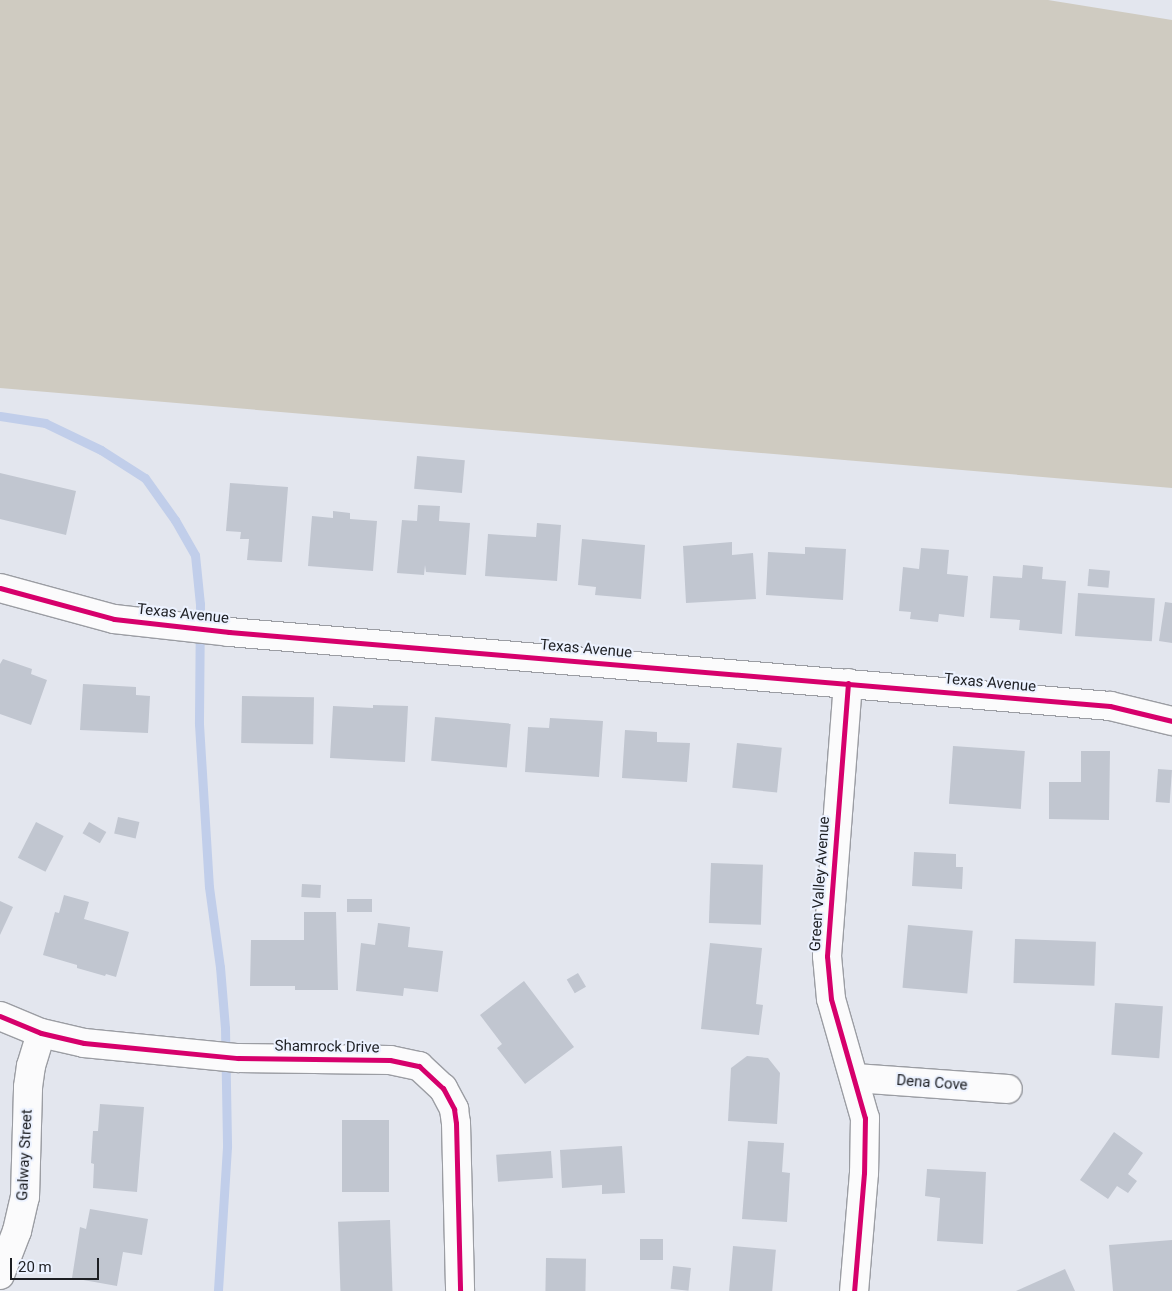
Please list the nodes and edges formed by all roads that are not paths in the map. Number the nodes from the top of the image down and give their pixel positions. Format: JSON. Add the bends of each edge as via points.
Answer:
{"nodes":[{"id":1,"x":0,"y":588,"type":"edge"},
{"id":2,"x":848,"y":683,"type":"junction"},
{"id":3,"x":1172,"y":721,"type":"edge"},
{"id":4,"x":0,"y":1016,"type":"edge"},
{"id":5,"x":41,"y":1033,"type":"junction"},
{"id":6,"x":855,"y":1078,"type":"junction"},
{"id":7,"x":1008,"y":1089,"type":"dead end"},
{"id":8,"x":0,"y":1276,"type":"edge"},
{"id":9,"x":460,"y":1291,"type":"edge"},
{"id":10,"x":854,"y":1291,"type":"edge"}],
"edges":[{"from":1,"to":2,"type":"street","name":"Texas Avenue","via":[[114,619],[194,628]]},
{"from":2,"to":3,"type":"street","name":"Texas Avenue","via":[[1110,706]]},
{"from":2,"to":6,"type":"street","name":"Green Valley Avenue","via":[[827,956],[832,999]]},
{"from":4,"to":5,"type":"street","name":"Shamrock Drive"},
{"from":5,"to":8,"type":"street","name":"Galway Street","via":[[28,1088],[25,1197],[17,1231]]},
{"from":5,"to":9,"type":"street","name":"Shamrock Drive","via":[[84,1043],[225,1057],[390,1060],[419,1066],[436,1080],[449,1099],[456,1123]]},
{"from":6,"to":7,"type":"street","name":"Dena Cove"},
{"from":6,"to":10,"type":"street","name":"Green Valley Avenue","via":[[865,1118]]}]}
